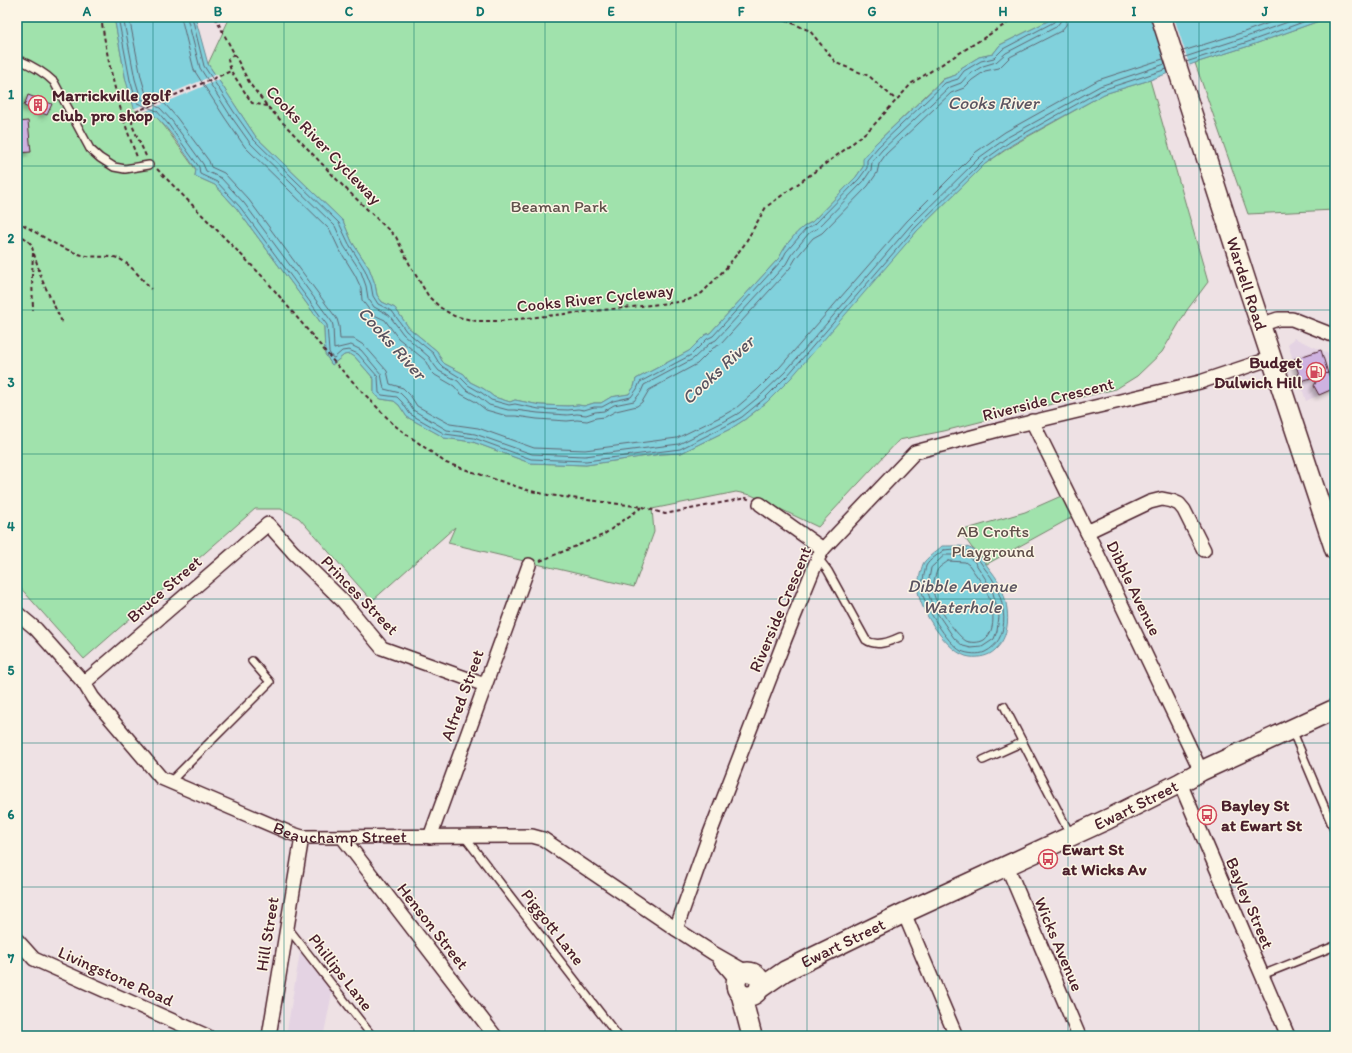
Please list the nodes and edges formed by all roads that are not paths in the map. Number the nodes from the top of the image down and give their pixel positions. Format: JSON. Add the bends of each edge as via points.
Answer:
{"nodes":[{"id":1,"x":1161,"y":17,"type":"edge"},
{"id":2,"x":17,"y":59,"type":"edge"},
{"id":3,"x":149,"y":165,"type":"road end"},
{"id":4,"x":1260,"y":325,"type":"junction"},
{"id":5,"x":1335,"y":336,"type":"edge"},
{"id":6,"x":1272,"y":358,"type":"junction"},
{"id":7,"x":1032,"y":421,"type":"junction"},
{"id":8,"x":760,"y":504,"type":"road end"},
{"id":9,"x":268,"y":524,"type":"joint"},
{"id":10,"x":1087,"y":532,"type":"junction"},
{"id":11,"x":1204,"y":550,"type":"dead end"},
{"id":12,"x":1335,"y":550,"type":"edge"},
{"id":13,"x":820,"y":554,"type":"junction"},
{"id":14,"x":529,"y":565,"type":"road end"},
{"id":15,"x":17,"y":614,"type":"edge"},
{"id":16,"x":900,"y":638,"type":"dead end"},
{"id":17,"x":252,"y":661,"type":"dead end"},
{"id":18,"x":84,"y":683,"type":"junction"},
{"id":19,"x":485,"y":685,"type":"junction"},
{"id":20,"x":1004,"y":706,"type":"dead end"},
{"id":21,"x":1335,"y":709,"type":"edge"},
{"id":22,"x":1292,"y":730,"type":"junction"},
{"id":23,"x":1023,"y":742,"type":"junction"},
{"id":24,"x":983,"y":760,"type":"dead end"},
{"id":25,"x":1201,"y":771,"type":"junction"},
{"id":26,"x":170,"y":782,"type":"junction"},
{"id":27,"x":1180,"y":783,"type":"junction"},
{"id":28,"x":1335,"y":832,"type":"edge"},
{"id":29,"x":464,"y":836,"type":"junction"},
{"id":30,"x":1071,"y":836,"type":"junction"},
{"id":31,"x":302,"y":837,"type":"junction"},
{"id":32,"x":430,"y":837,"type":"junction"},
{"id":33,"x":342,"y":838,"type":"junction"},
{"id":34,"x":1006,"y":866,"type":"junction"},
{"id":35,"x":904,"y":913,"type":"junction"},
{"id":36,"x":286,"y":926,"type":"junction"},
{"id":37,"x":676,"y":929,"type":"junction"},
{"id":38,"x":17,"y":940,"type":"edge"},
{"id":39,"x":1335,"y":946,"type":"edge"},
{"id":40,"x":1262,"y":975,"type":"junction"},
{"id":41,"x":749,"y":984,"type":"junction"},
{"id":42,"x":750,"y":1027,"type":"edge"},
{"id":43,"x":207,"y":1036,"type":"edge"},
{"id":44,"x":269,"y":1036,"type":"edge"},
{"id":45,"x":372,"y":1036,"type":"edge"},
{"id":46,"x":495,"y":1036,"type":"edge"},
{"id":47,"x":618,"y":1036,"type":"edge"},
{"id":48,"x":956,"y":1036,"type":"edge"},
{"id":49,"x":1079,"y":1036,"type":"edge"},
{"id":50,"x":1288,"y":1036,"type":"edge"}],
"edges":[{"from":1,"to":4,"type":"street","name":"Wardell Road"},
{"from":2,"to":3,"type":"lane","via":[[36,67],[54,82],[90,149],[100,158],[114,167],[125,169]]},
{"from":4,"to":5,"type":"street","via":[[1278,319],[1292,319]]},
{"from":4,"to":6,"type":"street","name":"Wardell Road"},
{"from":6,"to":7,"type":"street","name":"Riverside Crescent","via":[[1200,382]]},
{"from":6,"to":12,"type":"street","name":"Wardell Road"},
{"from":7,"to":10,"type":"street","name":"Dibble Avenue"},
{"from":7,"to":13,"type":"street","name":"Riverside Crescent","via":[[915,452]]},
{"from":8,"to":13,"type":"street"},
{"from":9,"to":18,"type":"street","name":"Bruce Street"},
{"from":9,"to":19,"type":"street","name":"Princes Street","via":[[343,601],[382,648]]},
{"from":10,"to":11,"type":"street","via":[[1150,502],[1162,499],[1179,504],[1184,510]]},
{"from":10,"to":25,"type":"street","name":"Dibble Avenue"},
{"from":13,"to":16,"type":"lane","via":[[866,640],[873,644]]},
{"from":13,"to":37,"type":"street","name":"Riverside Crescent","via":[[782,646]]},
{"from":14,"to":19,"type":"street","name":"Alfred Street"},
{"from":15,"to":18,"type":"street","name":"Beauchamp Street","via":[[36,629]]},
{"from":17,"to":26,"type":"lane","via":[[270,682]]},
{"from":18,"to":26,"type":"street","name":"Beauchamp Street","via":[[93,698],[161,778]]},
{"from":19,"to":32,"type":"street","name":"Alfred Street"},
{"from":20,"to":23,"type":"lane"},
{"from":21,"to":22,"type":"street","name":"Ewart Street"},
{"from":22,"to":25,"type":"street","name":"Ewart Street"},
{"from":22,"to":28,"type":"lane"},
{"from":23,"to":24,"type":"lane"},
{"from":23,"to":30,"type":"lane"},
{"from":25,"to":27,"type":"street","name":"Ewart Street"},
{"from":26,"to":31,"type":"street","name":"Beauchamp Street"},
{"from":27,"to":30,"type":"street","name":"Ewart Street"},
{"from":27,"to":40,"type":"street","name":"Bayley Street"},
{"from":29,"to":32,"type":"street","name":"Beauchamp Street"},
{"from":29,"to":37,"type":"street","name":"Beauchamp Street","via":[[532,836],[543,839]]},
{"from":29,"to":47,"type":"lane","name":"Piggott Lane"},
{"from":30,"to":34,"type":"street","name":"Ewart Street"},
{"from":31,"to":33,"type":"street","name":"Beauchamp Street"},
{"from":31,"to":36,"type":"street","name":"Hill Street"},
{"from":32,"to":33,"type":"street","name":"Beauchamp Street"},
{"from":33,"to":46,"type":"street","name":"Henson Street"},
{"from":34,"to":35,"type":"street","name":"Ewart Street"},
{"from":34,"to":49,"type":"street","name":"Wicks Avenue"},
{"from":35,"to":41,"type":"street","name":"Ewart Street","via":[[785,971]]},
{"from":35,"to":48,"type":"street"},
{"from":36,"to":44,"type":"street","name":"Hill Street"},
{"from":36,"to":45,"type":"lane","name":"Phillips Lane"},
{"from":37,"to":41,"type":"street","name":"Beauchamp Street","via":[[713,953]]},
{"from":38,"to":43,"type":"street","name":"Livingstone Road","via":[[34,959]]},
{"from":39,"to":40,"type":"lane"},
{"from":40,"to":50,"type":"street","name":"Bayley Street"},
{"from":41,"to":42,"type":"street","name":"Beauchamp Street"}]}
